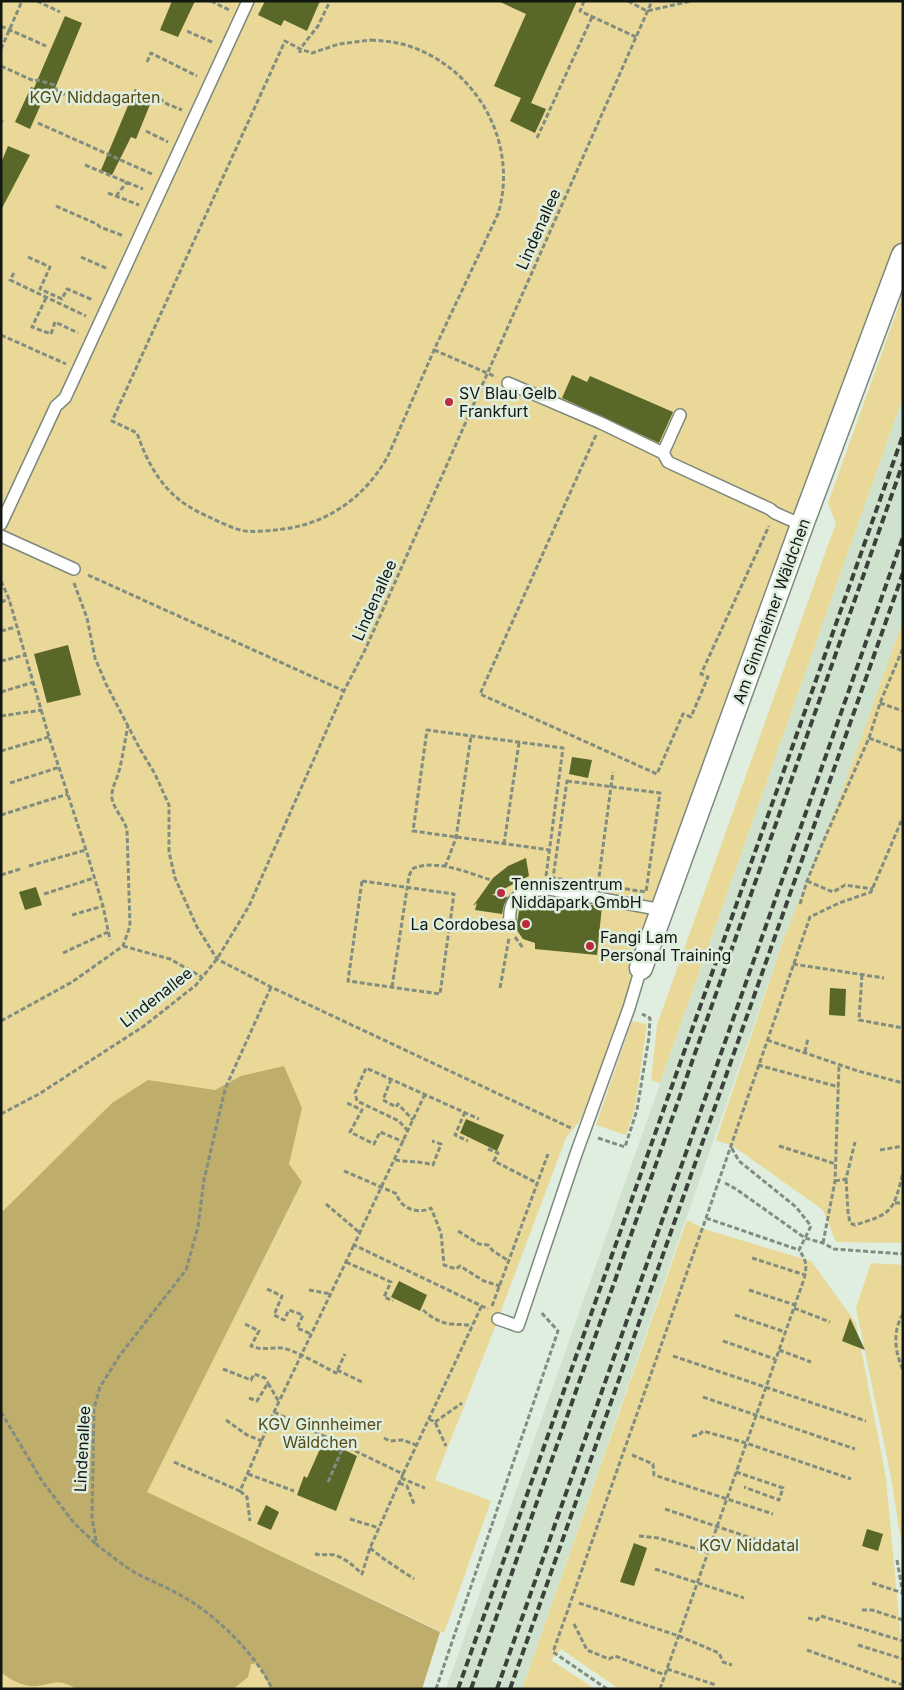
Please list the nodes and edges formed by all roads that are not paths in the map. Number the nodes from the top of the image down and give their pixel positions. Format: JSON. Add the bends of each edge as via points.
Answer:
{"nodes":[{"id":1,"x":248,"y":1,"type":"edge"},
{"id":2,"x":903,"y":255,"type":"edge"},
{"id":3,"x":508,"y":383,"type":"road end"},
{"id":4,"x":680,"y":415,"type":"dead end"},
{"id":5,"x":663,"y":453,"type":"junction"},
{"id":6,"x":1,"y":524,"type":"edge"},
{"id":7,"x":802,"y":525,"type":"junction"},
{"id":8,"x":1,"y":536,"type":"edge"},
{"id":9,"x":71,"y":567,"type":"road end"},
{"id":10,"x":662,"y":910,"type":"junction"},
{"id":11,"x":510,"y":928,"type":"road end"},
{"id":12,"x":641,"y":968,"type":"joint"},
{"id":13,"x":498,"y":1319,"type":"dead end"}],
"edges":[{"from":1,"to":6,"type":"lane","via":[[101,322],[64,398],[56,406]]},
{"from":2,"to":7,"type":"street","name":"Am Ginnheimer Wäldchen"},
{"from":3,"to":5,"type":"lane"},
{"from":4,"to":5,"type":"lane"},
{"from":5,"to":7,"type":"lane","via":[[668,462]]},
{"from":7,"to":10,"type":"street","name":"Am Ginnheimer Wäldchen"},
{"from":8,"to":9,"type":"lane"},
{"from":10,"to":11,"type":"lane","via":[[545,889],[530,890],[517,897],[510,907]]},
{"from":10,"to":12,"type":"street","name":"Am Ginnheimer Wäldchen"},
{"from":12,"to":13,"type":"lane","via":[[588,1135],[518,1326]]}]}
